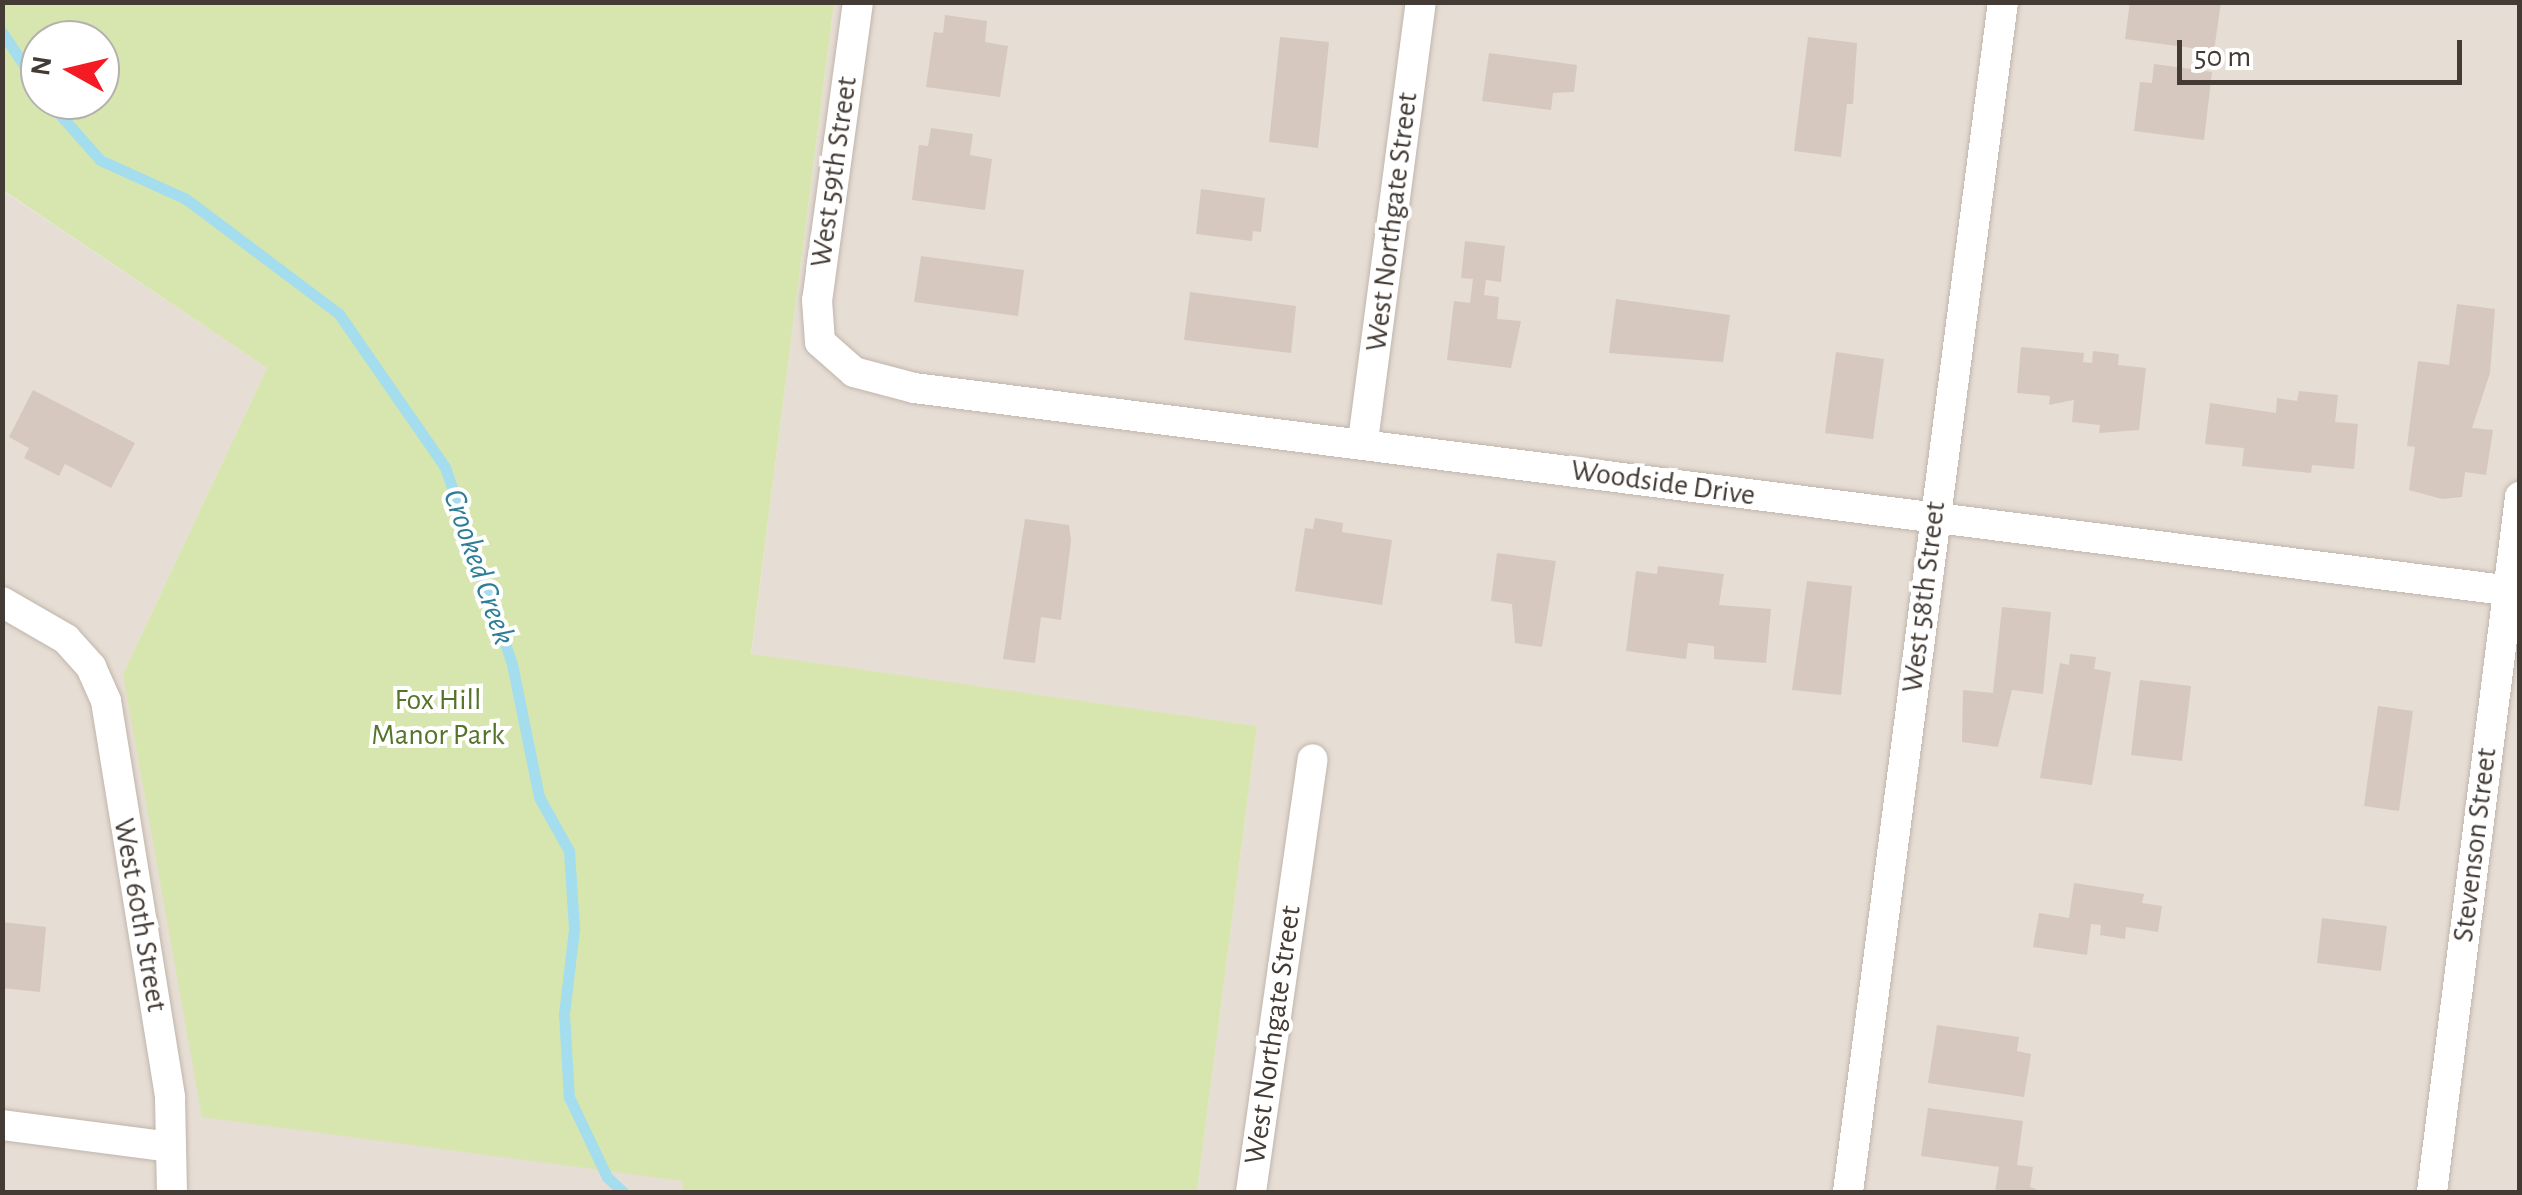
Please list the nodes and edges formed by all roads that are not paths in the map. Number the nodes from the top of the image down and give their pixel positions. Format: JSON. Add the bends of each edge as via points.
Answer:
{"nodes":[{"id":1,"x":858,"y":2,"type":"edge"},
{"id":2,"x":1421,"y":2,"type":"edge"},
{"id":3,"x":2003,"y":2,"type":"edge"},
{"id":4,"x":820,"y":342,"type":"joint"},
{"id":5,"x":1363,"y":442,"type":"junction"},
{"id":6,"x":2520,"y":497,"type":"edge"},
{"id":7,"x":1933,"y":520,"type":"junction"},
{"id":8,"x":2513,"y":592,"type":"edge"},
{"id":9,"x":2,"y":602,"type":"edge"},
{"id":10,"x":1313,"y":759,"type":"dead end"},
{"id":11,"x":2,"y":1126,"type":"edge"},
{"id":12,"x":171,"y":1147,"type":"junction"},
{"id":13,"x":172,"y":1192,"type":"edge"},
{"id":14,"x":1251,"y":1192,"type":"edge"},
{"id":15,"x":1848,"y":1192,"type":"edge"},
{"id":16,"x":2432,"y":1192,"type":"edge"}],
"edges":[{"from":1,"to":4,"type":"street","name":"West 59th Street","via":[[820,270]]},
{"from":2,"to":5,"type":"street","name":"West Northgate Street"},
{"from":3,"to":7,"type":"street","name":"West 58th Street"},
{"from":4,"to":5,"type":"street","name":"Woodside Drive","via":[[854,372],[914,388]]},
{"from":5,"to":7,"type":"street","name":"Woodside Drive"},
{"from":6,"to":8,"type":"street","name":"Stevenson Street"},
{"from":7,"to":8,"type":"street","name":"Woodside Drive"},
{"from":7,"to":15,"type":"street","name":"West 58th Street"},
{"from":8,"to":16,"type":"street","name":"Stevenson Street"},
{"from":9,"to":12,"type":"street","name":"West 60th Street","via":[[73,647],[106,701],[165,1058]]},
{"from":10,"to":14,"type":"street","name":"West Northgate Street"},
{"from":11,"to":12,"type":"street"},
{"from":12,"to":13,"type":"street","name":"West 60th Street"}]}
